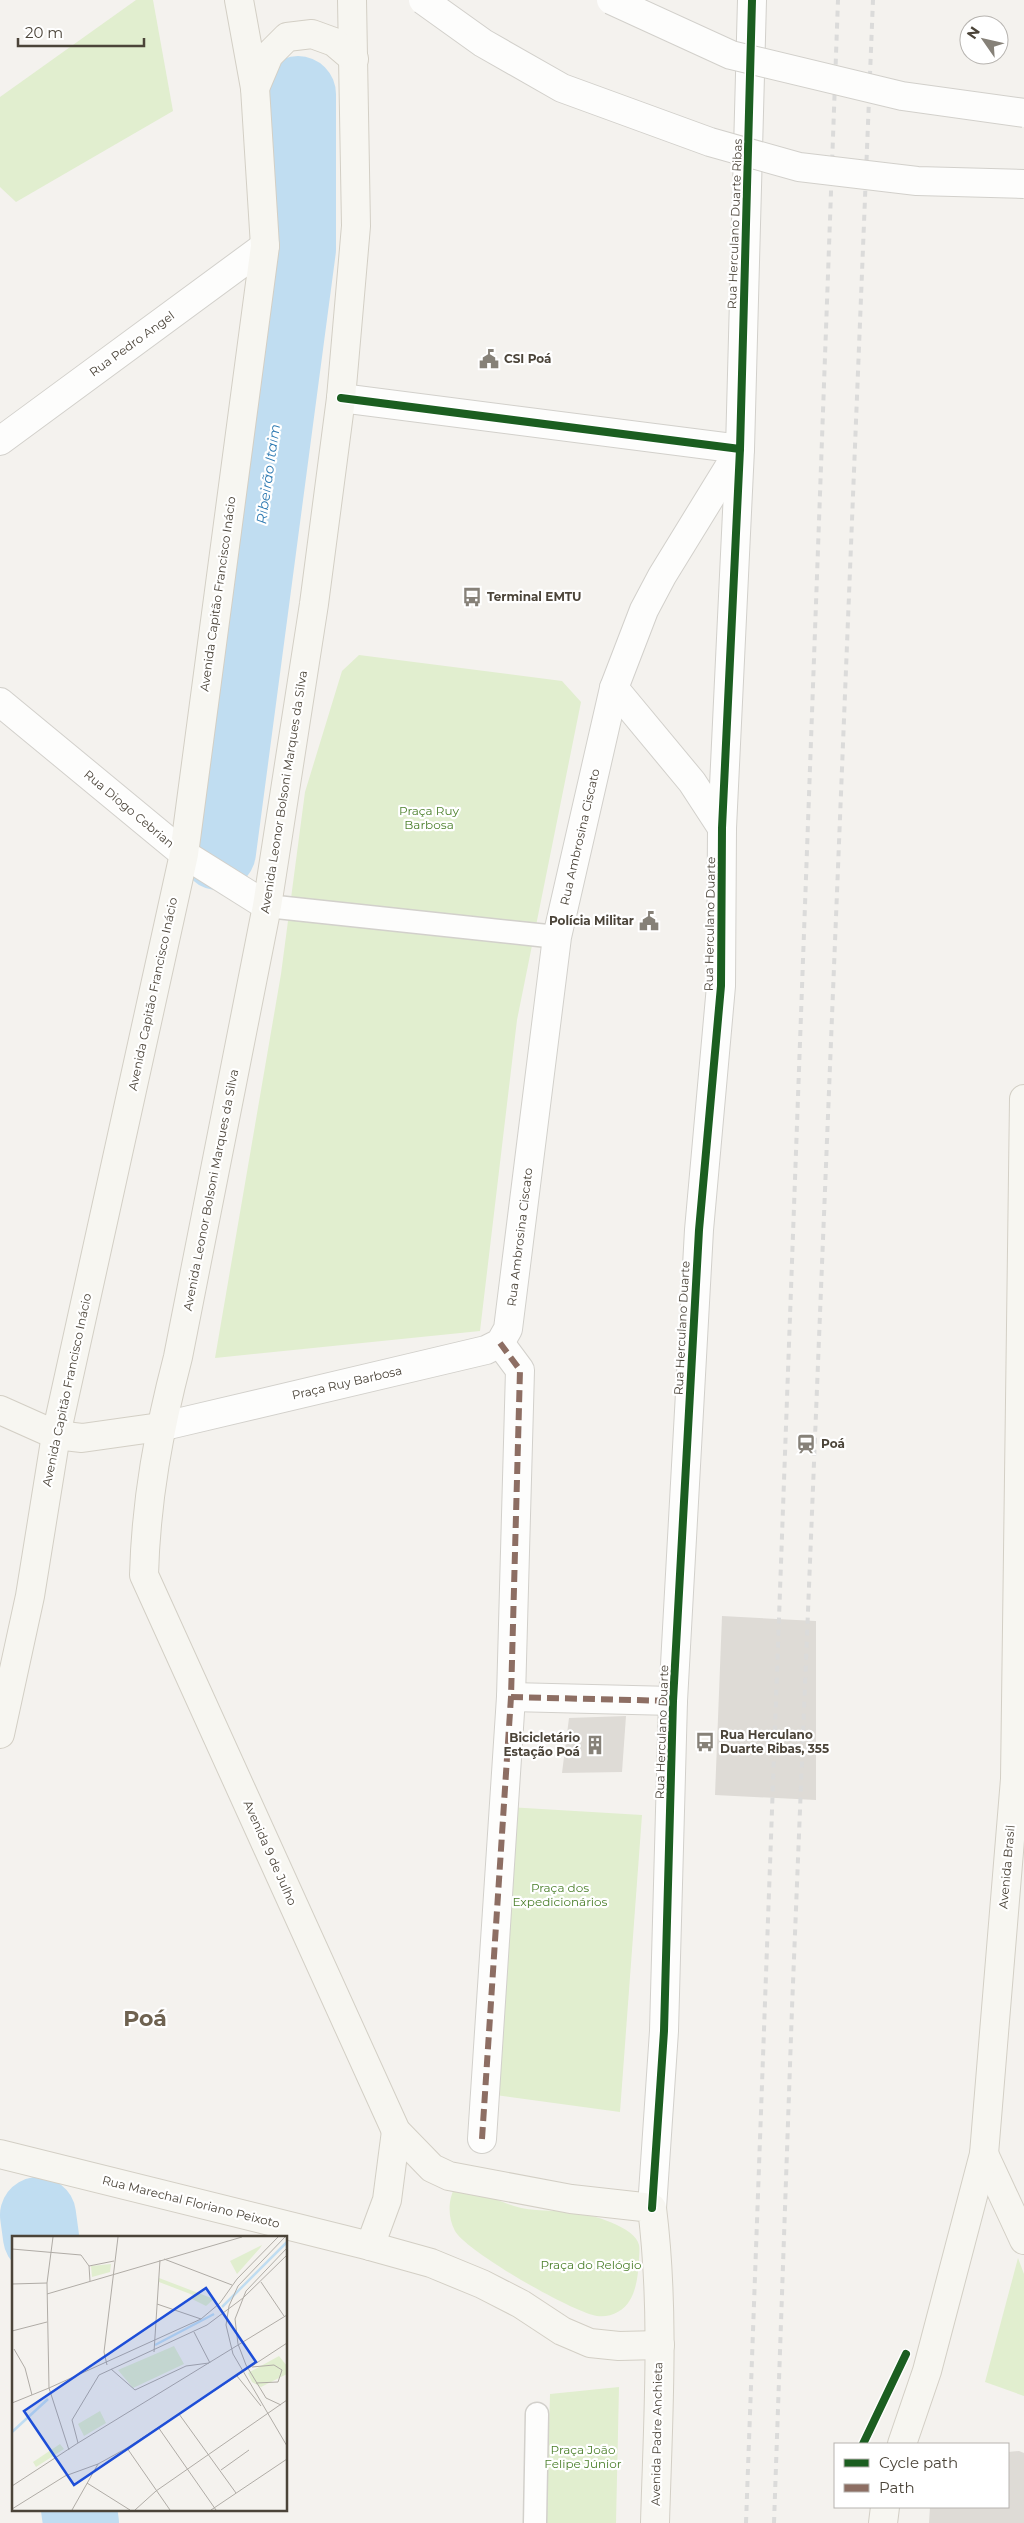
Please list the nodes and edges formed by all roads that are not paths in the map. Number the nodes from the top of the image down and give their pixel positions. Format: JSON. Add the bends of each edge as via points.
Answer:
{"nodes":[{"id":1,"x":239,"y":0,"type":"edge"},
{"id":2,"x":352,"y":0,"type":"edge"},
{"id":3,"x":423,"y":0,"type":"edge"},
{"id":4,"x":610,"y":0,"type":"edge"},
{"id":5,"x":752,"y":0,"type":"edge"},
{"id":6,"x":354,"y":59,"type":"junction"},
{"id":7,"x":255,"y":88,"type":"junction"},
{"id":8,"x":1024,"y":113,"type":"edge"},
{"id":9,"x":1024,"y":184,"type":"edge"},
{"id":10,"x":265,"y":246,"type":"junction"},
{"id":11,"x":341,"y":398,"type":"junction"},
{"id":12,"x":0,"y":441,"type":"edge"},
{"id":13,"x":740,"y":449,"type":"junction"},
{"id":14,"x":614,"y":688,"type":"junction"},
{"id":15,"x":0,"y":702,"type":"edge"},
{"id":16,"x":722,"y":828,"type":"junction"},
{"id":17,"x":184,"y":854,"type":"junction"},
{"id":18,"x":267,"y":906,"type":"junction"},
{"id":19,"x":558,"y":937,"type":"junction"},
{"id":20,"x":1024,"y":1099,"type":"edge"},
{"id":21,"x":500,"y":1343,"type":"junction"},
{"id":22,"x":1022,"y":1348,"type":"edge"},
{"id":23,"x":0,"y":1410,"type":"edge"},
{"id":24,"x":160,"y":1427,"type":"junction"},
{"id":25,"x":56,"y":1435,"type":"junction"},
{"id":26,"x":144,"y":1575,"type":"joint"},
{"id":27,"x":510,"y":1697,"type":"junction"},
{"id":28,"x":673,"y":1700,"type":"junction"},
{"id":29,"x":0,"y":1734,"type":"edge"},
{"id":30,"x":1020,"y":1779,"type":"edge"},
{"id":31,"x":396,"y":2131,"type":"junction"},
{"id":32,"x":482,"y":2139,"type":"dead end"},
{"id":33,"x":0,"y":2154,"type":"edge"},
{"id":34,"x":984,"y":2154,"type":"junction"},
{"id":35,"x":652,"y":2208,"type":"junction"},
{"id":36,"x":1024,"y":2240,"type":"edge"},
{"id":37,"x":370,"y":2246,"type":"junction"},
{"id":38,"x":660,"y":2345,"type":"junction"},
{"id":39,"x":536,"y":2414,"type":"dead end"},
{"id":40,"x":902,"y":2443,"type":"edge"},
{"id":41,"x":885,"y":2508,"type":"edge"},
{"id":42,"x":535,"y":2523,"type":"edge"},
{"id":43,"x":655,"y":2523,"type":"edge"},
{"id":44,"x":883,"y":2523,"type":"edge"}],
"edges":[{"from":1,"to":7,"type":"main road"},
{"from":2,"to":6,"type":"main road","name":"Avenida Leonor Bolsoni Marques da Silva"},
{"from":3,"to":9,"type":"street","bridge":true,"via":[[483,43],[562,88],[710,142],[799,167],[917,181]]},
{"from":4,"to":8,"type":"street","bridge":true,"via":[[731,55],[902,96]]},
{"from":5,"to":13,"type":"street","name":"Rua Herculano Duarte Ribas"},
{"from":6,"to":7,"type":"main road","via":[[334,42],[312,34],[287,37],[269,55]]},
{"from":6,"to":11,"type":"main road","name":"Avenida Leonor Bolsoni Marques da Silva","via":[[356,226]]},
{"from":7,"to":10,"type":"main road"},
{"from":10,"to":12,"type":"street","name":"Rua Pedro Angel"},
{"from":10,"to":17,"type":"main road","name":"Avenida Capitão Francisco Inácio"},
{"from":11,"to":13,"type":"street"},
{"from":11,"to":18,"type":"main road","name":"Avenida Leonor Bolsoni Marques da Silva","via":[[314,604]]},
{"from":13,"to":14,"type":"street","name":"Rua Ambrosina Ciscato","via":[[648,602]]},
{"from":13,"to":16,"type":"street","name":"Rua Herculano Duarte"},
{"from":14,"to":16,"type":"street","via":[[692,782]]},
{"from":14,"to":19,"type":"street","name":"Rua Ambrosina Ciscato"},
{"from":15,"to":17,"type":"street","name":"Rua Diogo Cebrian"},
{"from":16,"to":28,"type":"street","name":"Rua Herculano Duarte","via":[[721,986],[699,1230]]},
{"from":17,"to":18,"type":"street","name":"Rua Diogo Cebrian"},
{"from":17,"to":25,"type":"main road","name":"Avenida Capitão Francisco Inácio"},
{"from":18,"to":19,"type":"lane"},
{"from":18,"to":24,"type":"main road","name":"Avenida Leonor Bolsoni Marques da Silva","via":[[178,1357]]},
{"from":19,"to":21,"type":"street","name":"Rua Ambrosina Ciscato","via":[[508,1329]]},
{"from":20,"to":22,"type":"main road","name":"Avenida Brasil"},
{"from":21,"to":24,"type":"street","name":"Praça Ruy Barbosa","via":[[486,1350]]},
{"from":21,"to":27,"type":"street","via":[[520,1370]]},
{"from":22,"to":30,"type":"main road","name":"Avenida Brasil"},
{"from":23,"to":25,"type":"main road"},
{"from":24,"to":25,"type":"main road","via":[[82,1438]]},
{"from":24,"to":26,"type":"main road","name":"Avenida Leonor Bolsoni Marques da Silva","via":[[145,1523]]},
{"from":25,"to":29,"type":"main road","name":"Avenida Capitão Francisco Inácio","via":[[30,1596]]},
{"from":26,"to":31,"type":"main road","name":"Avenida 9 de Julho"},
{"from":27,"to":28,"type":"street"},
{"from":27,"to":32,"type":"street"},
{"from":28,"to":35,"type":"street","name":"Rua Herculano Duarte","via":[[664,2022]]},
{"from":30,"to":34,"type":"main road","name":"Avenida Brasil"},
{"from":31,"to":35,"type":"main road","via":[[432,2168],[449,2176],[571,2199]]},
{"from":31,"to":37,"type":"main road","via":[[387,2200]]},
{"from":33,"to":37,"type":"main road","name":"Rua Marechal Floriano Peixoto"},
{"from":34,"to":36,"type":"main road"},
{"from":34,"to":40,"type":"main road","name":"Avenida Brasil","via":[[927,2371]]},
{"from":35,"to":38,"type":"main road","name":"Rua Herculano Duarte","via":[[659,2264]]},
{"from":37,"to":38,"type":"main road","name":"Rua Marechal Floriano Peixoto","via":[[431,2263],[482,2284],[521,2304],[562,2331],[590,2343]]},
{"from":38,"to":43,"type":"main road","name":"Avenida Padre Anchieta"},
{"from":39,"to":42,"type":"lane"},
{"from":41,"to":44,"type":"main road"}]}
